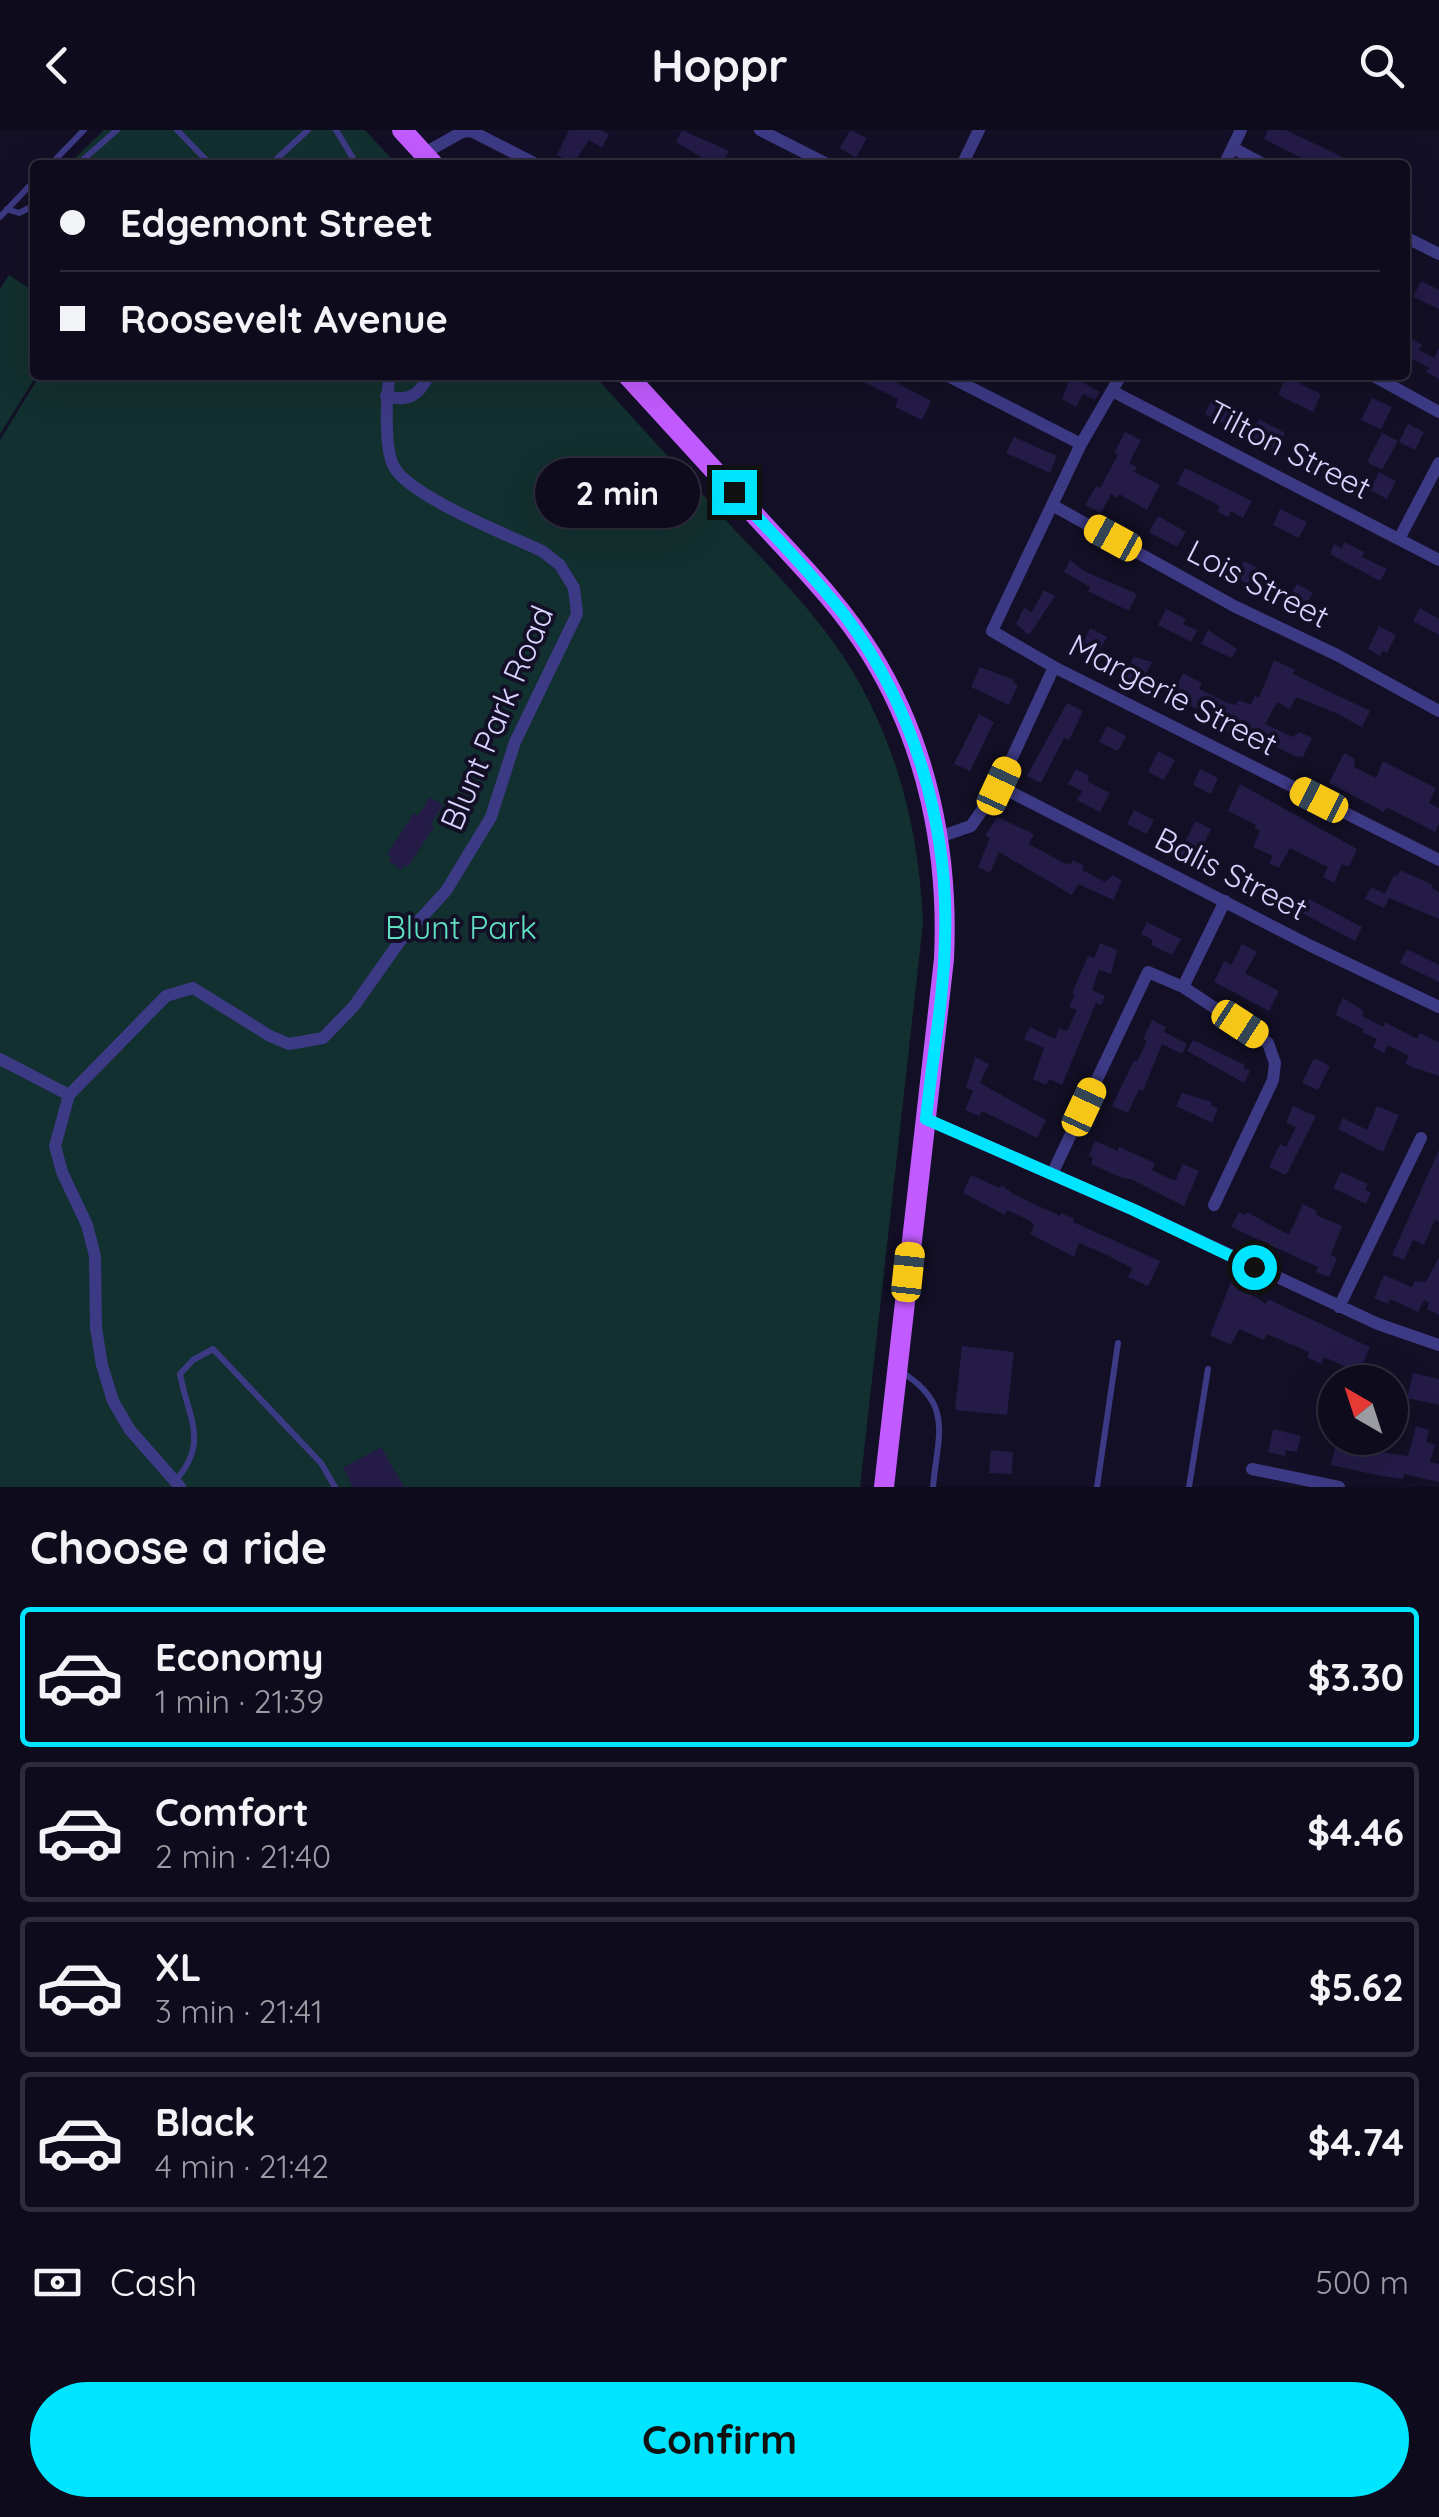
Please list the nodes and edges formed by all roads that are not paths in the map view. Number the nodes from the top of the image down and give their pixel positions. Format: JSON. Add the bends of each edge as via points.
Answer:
{"nodes":[{"id":1,"x":84,"y":130,"type":"edge"},
{"id":2,"x":117,"y":130,"type":"edge"},
{"id":3,"x":177,"y":130,"type":"edge"},
{"id":4,"x":308,"y":130,"type":"edge"},
{"id":5,"x":336,"y":130,"type":"edge"},
{"id":6,"x":402,"y":130,"type":"edge"},
{"id":7,"x":760,"y":130,"type":"edge"},
{"id":8,"x":979,"y":130,"type":"edge"},
{"id":9,"x":1242,"y":130,"type":"edge"},
{"id":10,"x":1233,"y":148,"type":"junction"},
{"id":11,"x":429,"y":159,"type":"edge"},
{"id":12,"x":55,"y":160,"type":"edge"},
{"id":13,"x":83,"y":160,"type":"edge"},
{"id":14,"x":206,"y":160,"type":"edge"},
{"id":15,"x":275,"y":160,"type":"edge"},
{"id":16,"x":354,"y":160,"type":"edge"},
{"id":17,"x":528,"y":160,"type":"edge"},
{"id":18,"x":820,"y":160,"type":"edge"},
{"id":19,"x":964,"y":160,"type":"edge"},
{"id":20,"x":1227,"y":160,"type":"edge"},
{"id":21,"x":1255,"y":160,"type":"edge"},
{"id":22,"x":30,"y":185,"type":"edge"},
{"id":23,"x":30,"y":208,"type":"edge"},
{"id":24,"x":8,"y":209,"type":"junction"},
{"id":25,"x":0,"y":217,"type":"edge"},
{"id":26,"x":1410,"y":240,"type":"edge"},
{"id":27,"x":1439,"y":254,"type":"edge"},
{"id":28,"x":389,"y":380,"type":"edge"},
{"id":29,"x":425,"y":380,"type":"edge"},
{"id":30,"x":632,"y":380,"type":"edge"},
{"id":31,"x":956,"y":380,"type":"edge"},
{"id":32,"x":1119,"y":380,"type":"edge"},
{"id":33,"x":1381,"y":380,"type":"edge"},
{"id":34,"x":1114,"y":392,"type":"junction"},
{"id":35,"x":386,"y":396,"type":"junction"},
{"id":36,"x":1439,"y":412,"type":"edge"},
{"id":37,"x":1081,"y":444,"type":"junction"},
{"id":38,"x":1439,"y":464,"type":"edge"},
{"id":39,"x":1052,"y":505,"type":"junction"},
{"id":40,"x":1400,"y":537,"type":"junction"},
{"id":41,"x":1439,"y":560,"type":"edge"},
{"id":42,"x":1054,"y":666,"type":"junction"},
{"id":43,"x":1439,"y":711,"type":"edge"},
{"id":44,"x":999,"y":786,"type":"junction"},
{"id":45,"x":939,"y":837,"type":"junction"},
{"id":46,"x":1439,"y":860,"type":"edge"},
{"id":47,"x":1224,"y":901,"type":"junction"},
{"id":48,"x":1183,"y":987,"type":"junction"},
{"id":49,"x":1439,"y":1007,"type":"edge"},
{"id":50,"x":0,"y":1059,"type":"edge"},
{"id":51,"x":69,"y":1095,"type":"junction"},
{"id":52,"x":926,"y":1119,"type":"junction"},
{"id":53,"x":1422,"y":1138,"type":"dead end"},
{"id":54,"x":1052,"y":1174,"type":"junction"},
{"id":55,"x":1214,"y":1205,"type":"dead end"},
{"id":56,"x":1339,"y":1307,"type":"junction"},
{"id":57,"x":1118,"y":1343,"type":"dead end"},
{"id":58,"x":1439,"y":1345,"type":"edge"},
{"id":59,"x":1208,"y":1369,"type":"dead end"},
{"id":60,"x":897,"y":1370,"type":"junction"},
{"id":61,"x":1252,"y":1469,"type":"dead end"},
{"id":62,"x":178,"y":1484,"type":"edge"},
{"id":63,"x":335,"y":1487,"type":"edge"},
{"id":64,"x":884,"y":1487,"type":"edge"},
{"id":65,"x":932,"y":1487,"type":"edge"},
{"id":66,"x":1097,"y":1487,"type":"edge"},
{"id":67,"x":1189,"y":1487,"type":"edge"},
{"id":68,"x":1339,"y":1487,"type":"edge"}],
"edges":[{"from":1,"to":12,"type":"lane"},
{"from":2,"to":13,"type":"lane"},
{"from":3,"to":14,"type":"lane"},
{"from":4,"to":15,"type":"lane"},
{"from":5,"to":16,"type":"lane"},
{"from":6,"to":11,"type":"main road"},
{"from":7,"to":18,"type":"street"},
{"from":8,"to":19,"type":"street"},
{"from":9,"to":10,"type":"street"},
{"from":10,"to":20,"type":"street"},
{"from":10,"to":21,"type":"street"},
{"from":11,"to":17,"type":"street","via":[[471,130]]},
{"from":22,"to":24,"type":"lane"},
{"from":23,"to":24,"type":"lane"},
{"from":24,"to":25,"type":"lane"},
{"from":26,"to":27,"type":"street"},
{"from":28,"to":35,"type":"street","name":"Blunt Park Road"},
{"from":29,"to":35,"type":"street","via":[[413,396]]},
{"from":30,"to":45,"type":"main road","via":[[859,636],[907,727]]},
{"from":31,"to":37,"type":"street"},
{"from":32,"to":34,"type":"street"},
{"from":33,"to":36,"type":"street"},
{"from":34,"to":37,"type":"street"},
{"from":34,"to":40,"type":"street","name":"Tilton Street"},
{"from":35,"to":51,"type":"street","name":"Blunt Park Road","via":[[392,465],[409,486],[542,551],[574,588],[577,614],[515,742],[491,818],[446,891],[324,1038],[289,1044],[193,988],[166,996]]},
{"from":37,"to":39,"type":"street"},
{"from":38,"to":40,"type":"street"},
{"from":39,"to":42,"type":"street","name":"Margerie Street","via":[[992,632]]},
{"from":39,"to":43,"type":"street","name":"Lois Street"},
{"from":40,"to":41,"type":"street","name":"Tilton Street"},
{"from":42,"to":44,"type":"street"},
{"from":42,"to":46,"type":"street","name":"Margerie Street"},
{"from":44,"to":45,"type":"street","via":[[971,826]]},
{"from":44,"to":47,"type":"street","name":"Balis Street"},
{"from":45,"to":52,"type":"main road","via":[[944,959]]},
{"from":47,"to":48,"type":"street"},
{"from":47,"to":49,"type":"street","name":"Balis Street"},
{"from":48,"to":54,"type":"street","via":[[1148,972]]},
{"from":48,"to":55,"type":"street","via":[[1268,1043],[1275,1063]]},
{"from":50,"to":51,"type":"street"},
{"from":51,"to":62,"type":"street","name":"Blunt Park Road","via":[[55,1146],[95,1256],[102,1365],[130,1430]]},
{"from":52,"to":54,"type":"street"},
{"from":52,"to":60,"type":"main road"},
{"from":53,"to":56,"type":"street"},
{"from":54,"to":56,"type":"street"},
{"from":56,"to":58,"type":"street"},
{"from":57,"to":66,"type":"lane"},
{"from":59,"to":67,"type":"lane"},
{"from":60,"to":64,"type":"main road"},
{"from":60,"to":65,"type":"lane","via":[[923,1385],[940,1414]]},
{"from":61,"to":68,"type":"street"},
{"from":62,"to":63,"type":"lane","via":[[196,1450],[180,1374],[213,1349],[321,1463]]}]}
